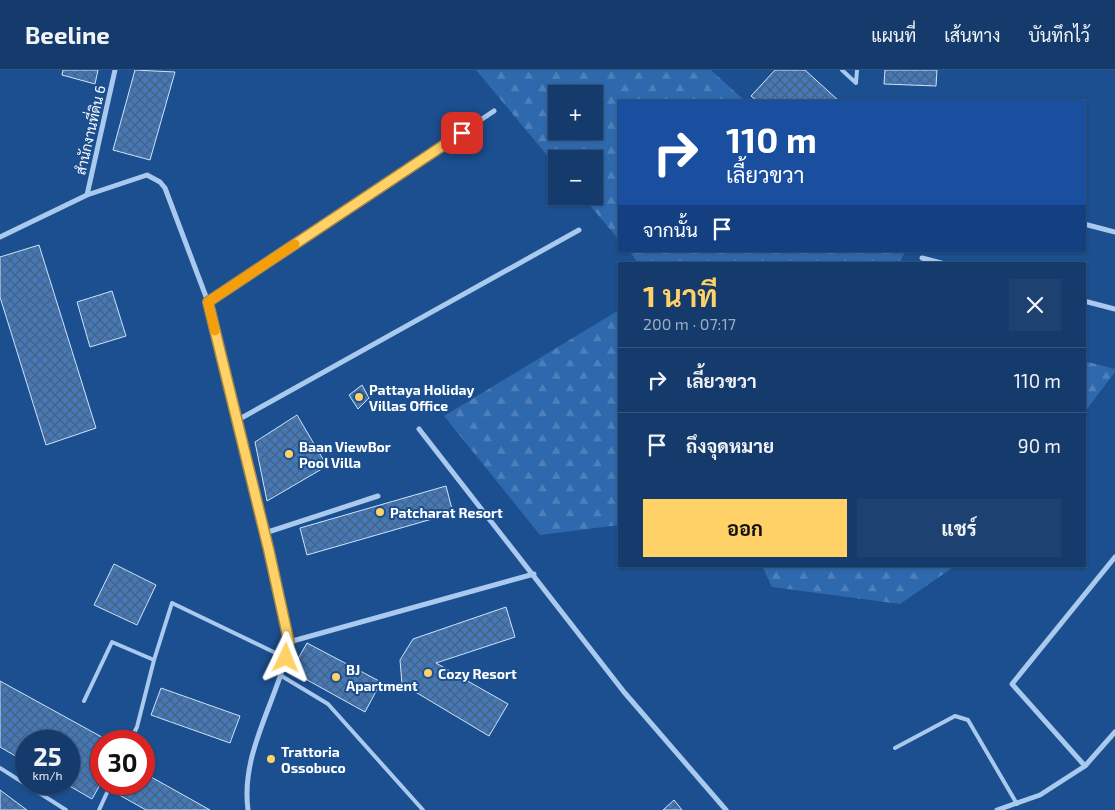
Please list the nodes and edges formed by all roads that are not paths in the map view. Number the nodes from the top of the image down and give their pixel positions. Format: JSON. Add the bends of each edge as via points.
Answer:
{"nodes":[{"id":1,"x":115,"y":70,"type":"edge"},
{"id":2,"x":842,"y":70,"type":"edge"},
{"id":3,"x":857,"y":70,"type":"edge"},
{"id":4,"x":494,"y":111,"type":"dead end"},
{"id":5,"x":87,"y":195,"type":"junction"},
{"id":6,"x":1086,"y":225,"type":"edge"},
{"id":7,"x":579,"y":230,"type":"dead end"},
{"id":8,"x":1115,"y":232,"type":"edge"},
{"id":9,"x":0,"y":237,"type":"edge"},
{"id":10,"x":922,"y":258,"type":"dead end"},
{"id":11,"x":937,"y":262,"type":"edge"},
{"id":12,"x":208,"y":302,"type":"junction"},
{"id":13,"x":1086,"y":302,"type":"edge"},
{"id":14,"x":1115,"y":309,"type":"edge"},
{"id":15,"x":236,"y":421,"type":"junction"},
{"id":16,"x":419,"y":429,"type":"dead end"},
{"id":17,"x":378,"y":496,"type":"dead end"},
{"id":18,"x":265,"y":533,"type":"junction"},
{"id":19,"x":1115,"y":557,"type":"edge"},
{"id":20,"x":534,"y":574,"type":"junction"},
{"id":21,"x":289,"y":642,"type":"junction"},
{"id":22,"x":286,"y":658,"type":"junction"},
{"id":23,"x":154,"y":660,"type":"junction"},
{"id":24,"x":280,"y":674,"type":"junction"},
{"id":25,"x":84,"y":701,"type":"dead end"},
{"id":26,"x":135,"y":730,"type":"edge"},
{"id":27,"x":1115,"y":732,"type":"edge"},
{"id":28,"x":895,"y":748,"type":"dead end"},
{"id":29,"x":1085,"y":766,"type":"junction"},
{"id":30,"x":0,"y":768,"type":"edge"},
{"id":31,"x":106,"y":795,"type":"edge"},
{"id":32,"x":1017,"y":804,"type":"junction"},
{"id":33,"x":66,"y":810,"type":"edge"},
{"id":34,"x":99,"y":810,"type":"edge"},
{"id":35,"x":248,"y":810,"type":"edge"},
{"id":36,"x":423,"y":810,"type":"edge"},
{"id":37,"x":726,"y":810,"type":"edge"},
{"id":38,"x":997,"y":810,"type":"edge"}],
"edges":[{"from":1,"to":5,"type":"street","name":"สำนักงานที่ดิน 6"},
{"from":2,"to":3,"type":"lane","via":[[856,83]]},
{"from":4,"to":12,"type":"street"},
{"from":5,"to":9,"type":"street"},
{"from":5,"to":12,"type":"street","via":[[147,175],[160,182]]},
{"from":6,"to":8,"type":"street"},
{"from":7,"to":15,"type":"street"},
{"from":10,"to":11,"type":"street"},
{"from":12,"to":15,"type":"street"},
{"from":13,"to":14,"type":"street"},
{"from":15,"to":18,"type":"street"},
{"from":16,"to":20,"type":"street"},
{"from":17,"to":18,"type":"street"},
{"from":18,"to":21,"type":"street"},
{"from":19,"to":29,"type":"street","via":[[1012,684]]},
{"from":20,"to":21,"type":"street"},
{"from":20,"to":37,"type":"street","via":[[624,692]]},
{"from":21,"to":22,"type":"street"},
{"from":22,"to":23,"type":"lane","via":[[172,603]]},
{"from":22,"to":24,"type":"street"},
{"from":23,"to":25,"type":"lane","via":[[112,642]]},
{"from":23,"to":26,"type":"lane"},
{"from":24,"to":35,"type":"street","via":[[253,749],[246,798]]},
{"from":24,"to":36,"type":"lane","via":[[328,704]]},
{"from":27,"to":29,"type":"street"},
{"from":28,"to":32,"type":"lane","via":[[955,716],[963,717],[968,720]]},
{"from":29,"to":32,"type":"street","via":[[1040,795]]},
{"from":30,"to":33,"type":"lane"},
{"from":31,"to":34,"type":"lane"},
{"from":32,"to":38,"type":"street"}]}
